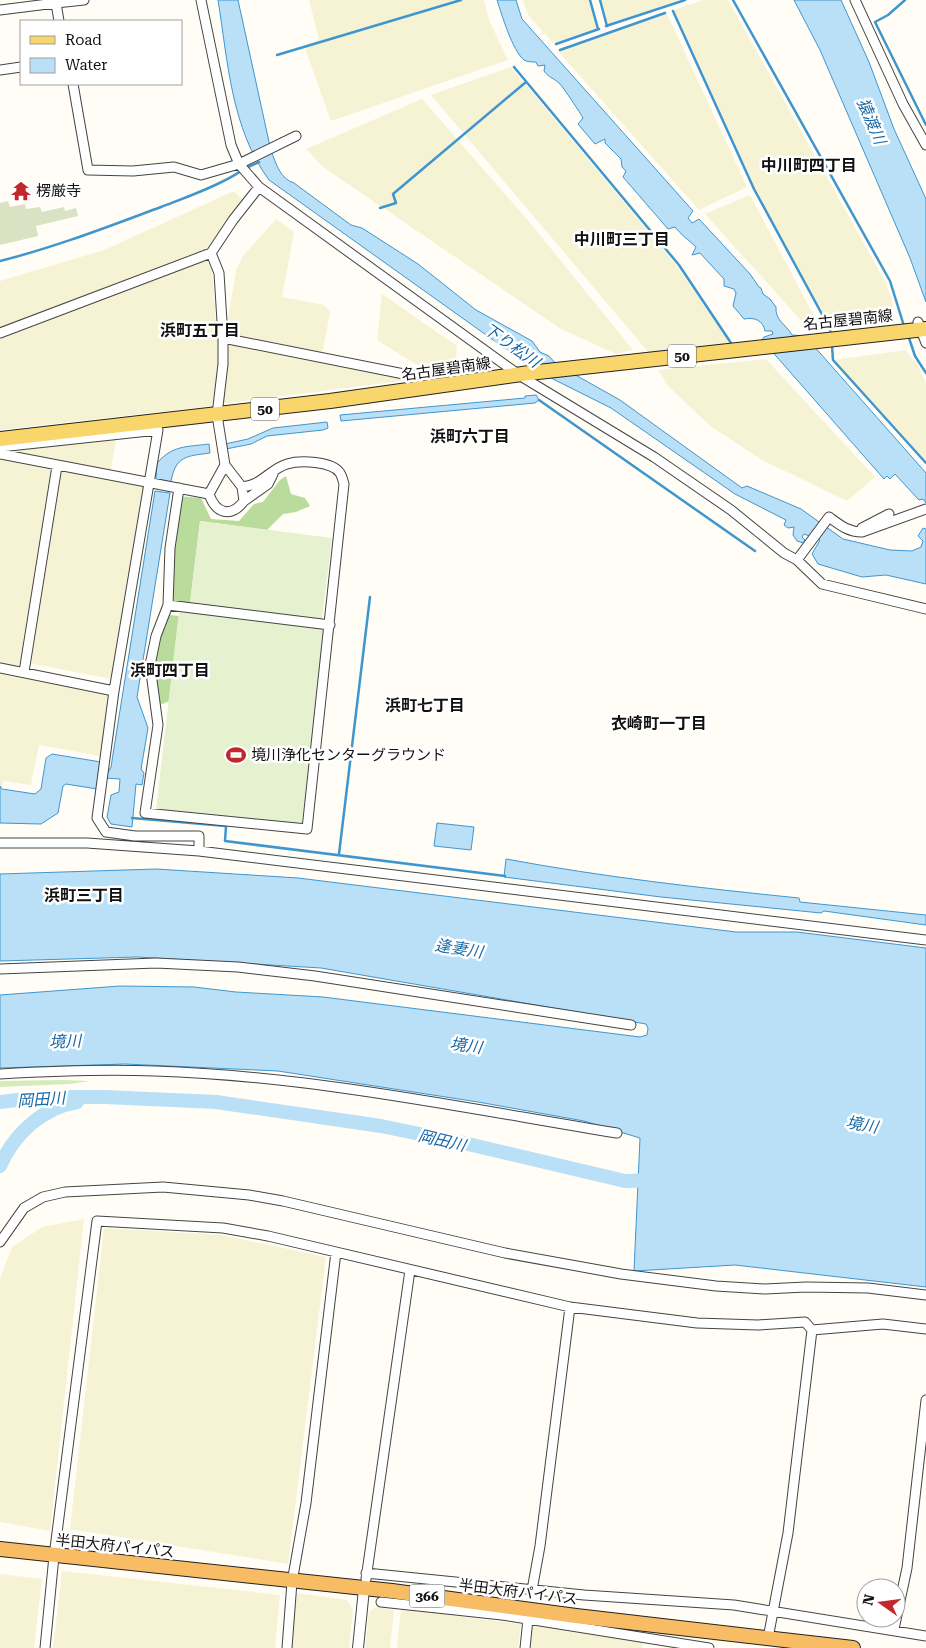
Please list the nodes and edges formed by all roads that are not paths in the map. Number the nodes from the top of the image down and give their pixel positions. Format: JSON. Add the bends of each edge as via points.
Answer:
{"nodes":[{"id":1,"x":79,"y":0,"type":"edge"},
{"id":2,"x":201,"y":0,"type":"edge"},
{"id":3,"x":855,"y":0,"type":"edge"},
{"id":4,"x":56,"y":3,"type":"junction"},
{"id":5,"x":0,"y":10,"type":"edge"},
{"id":6,"x":58,"y":20,"type":"edge"},
{"id":7,"x":20,"y":67,"type":"edge"},
{"id":8,"x":0,"y":70,"type":"edge"},
{"id":9,"x":73,"y":85,"type":"edge"},
{"id":10,"x":296,"y":136,"type":"dead end"},
{"id":11,"x":926,"y":145,"type":"edge"},
{"id":12,"x":243,"y":165,"type":"junction"},
{"id":13,"x":259,"y":186,"type":"junction"},
{"id":14,"x":211,"y":253,"type":"junction"},
{"id":15,"x":917,"y":328,"type":"edge"},
{"id":16,"x":0,"y":333,"type":"edge"},
{"id":17,"x":223,"y":338,"type":"junction"},
{"id":18,"x":926,"y":343,"type":"edge"},
{"id":19,"x":524,"y":374,"type":"junction"},
{"id":20,"x":419,"y":377,"type":"dead end"},
{"id":21,"x":217,"y":415,"type":"junction"},
{"id":22,"x":0,"y":439,"type":"edge"},
{"id":23,"x":0,"y":447,"type":"edge"},
{"id":24,"x":0,"y":454,"type":"edge"},
{"id":25,"x":225,"y":465,"type":"junction"},
{"id":26,"x":57,"y":466,"type":"junction"},
{"id":27,"x":275,"y":471,"type":"junction"},
{"id":28,"x":151,"y":482,"type":"junction"},
{"id":29,"x":242,"y":487,"type":"junction"},
{"id":30,"x":179,"y":488,"type":"junction"},
{"id":31,"x":209,"y":494,"type":"junction"},
{"id":32,"x":244,"y":501,"type":"junction"},
{"id":33,"x":926,"y":508,"type":"edge"},
{"id":34,"x":889,"y":514,"type":"dead end"},
{"id":35,"x":853,"y":532,"type":"junction"},
{"id":36,"x":799,"y":558,"type":"junction"},
{"id":37,"x":168,"y":605,"type":"junction"},
{"id":38,"x":926,"y":609,"type":"edge"},
{"id":39,"x":330,"y":625,"type":"junction"},
{"id":40,"x":0,"y":668,"type":"edge"},
{"id":41,"x":24,"y":672,"type":"junction"},
{"id":42,"x":114,"y":691,"type":"junction"},
{"id":43,"x":0,"y":843,"type":"edge"},
{"id":44,"x":199,"y":851,"type":"junction"},
{"id":45,"x":926,"y":940,"type":"edge"},
{"id":46,"x":0,"y":969,"type":"edge"},
{"id":47,"x":631,"y":1025,"type":"dead end"},
{"id":48,"x":0,"y":1074,"type":"edge"},
{"id":49,"x":618,"y":1133,"type":"dead end"},
{"id":50,"x":0,"y":1242,"type":"edge"},
{"id":51,"x":336,"y":1252,"type":"junction"},
{"id":52,"x":410,"y":1270,"type":"junction"},
{"id":53,"x":926,"y":1294,"type":"edge"},
{"id":54,"x":570,"y":1307,"type":"junction"},
{"id":55,"x":926,"y":1329,"type":"edge"},
{"id":56,"x":812,"y":1330,"type":"junction"},
{"id":57,"x":926,"y":1400,"type":"edge"},
{"id":58,"x":0,"y":1549,"type":"edge"},
{"id":59,"x":54,"y":1556,"type":"junction"},
{"id":60,"x":366,"y":1573,"type":"junction"},
{"id":61,"x":292,"y":1582,"type":"junction"},
{"id":62,"x":364,"y":1589,"type":"junction"},
{"id":63,"x":532,"y":1590,"type":"junction"},
{"id":64,"x":381,"y":1602,"type":"dead end"},
{"id":65,"x":772,"y":1610,"type":"junction"},
{"id":66,"x":528,"y":1619,"type":"junction"},
{"id":67,"x":894,"y":1629,"type":"junction"},
{"id":68,"x":769,"y":1633,"type":"dead end"},
{"id":69,"x":926,"y":1636,"type":"edge"},
{"id":70,"x":45,"y":1648,"type":"edge"},
{"id":71,"x":287,"y":1648,"type":"edge"},
{"id":72,"x":358,"y":1648,"type":"edge"},
{"id":73,"x":524,"y":1648,"type":"edge"},
{"id":74,"x":709,"y":1648,"type":"edge"},
{"id":75,"x":852,"y":1648,"type":"edge"}],
"edges":[{"from":1,"to":4,"type":"street"},
{"from":2,"to":12,"type":"street","via":[[229,136]]},
{"from":3,"to":11,"type":"street","via":[[903,104]]},
{"from":4,"to":5,"type":"street"},
{"from":4,"to":6,"type":"street"},
{"from":7,"to":8,"type":"street"},
{"from":9,"to":12,"type":"street","via":[[88,170],[132,171],[174,167],[200,175]]},
{"from":10,"to":12,"type":"street"},
{"from":12,"to":13,"type":"street"},
{"from":13,"to":14,"type":"street"},
{"from":13,"to":19,"type":"street"},
{"from":14,"to":16,"type":"street"},
{"from":14,"to":17,"type":"street","via":[[219,274]]},
{"from":15,"to":18,"type":"street"},
{"from":15,"to":19,"type":"main road","name":"名古屋碧南線","number":"50"},
{"from":17,"to":20,"type":"street"},
{"from":17,"to":21,"type":"street"},
{"from":19,"to":21,"type":"main road","name":"名古屋碧南線","number":"50"},
{"from":19,"to":36,"type":"street","via":[[731,510],[784,553]]},
{"from":21,"to":22,"type":"main road","name":"名古屋碧南線","number":"50"},
{"from":21,"to":25,"type":"street"},
{"from":23,"to":28,"type":"street","via":[[158,430]]},
{"from":24,"to":26,"type":"street"},
{"from":25,"to":29,"type":"street"},
{"from":25,"to":31,"type":"street"},
{"from":26,"to":28,"type":"street"},
{"from":26,"to":41,"type":"street"},
{"from":27,"to":29,"type":"street","via":[[253,486]]},
{"from":27,"to":32,"type":"street","via":[[268,484]]},
{"from":27,"to":39,"type":"street","via":[[286,464],[302,462],[331,466],[340,473],[344,484]]},
{"from":28,"to":30,"type":"street"},
{"from":28,"to":42,"type":"street"},
{"from":29,"to":32,"type":"street"},
{"from":30,"to":31,"type":"street"},
{"from":30,"to":37,"type":"street","via":[[170,548]]},
{"from":31,"to":32,"type":"street","via":[[213,505],[221,511],[230,512]]},
{"from":33,"to":35,"type":"street","via":[[862,532]]},
{"from":34,"to":35,"type":"street"},
{"from":35,"to":36,"type":"street","via":[[829,518]]},
{"from":36,"to":38,"type":"street","via":[[822,584]]},
{"from":37,"to":39,"type":"street"},
{"from":37,"to":39,"type":"street","via":[[156,636],[150,665],[158,725],[145,813],[307,829]]},
{"from":40,"to":41,"type":"street"},
{"from":41,"to":42,"type":"street"},
{"from":42,"to":44,"type":"street","via":[[97,818],[106,832],[135,836],[199,836]]},
{"from":43,"to":44,"type":"street","via":[[87,843]]},
{"from":44,"to":45,"type":"street"},
{"from":46,"to":47,"type":"street","via":[[156,963],[238,967]]},
{"from":48,"to":49,"type":"street","via":[[134,1070],[261,1079],[355,1090]]},
{"from":50,"to":53,"type":"street","via":[[24,1208],[43,1197],[65,1192],[163,1187],[266,1198],[505,1253],[620,1274],[745,1288],[868,1288]]},
{"from":51,"to":52,"type":"street"},
{"from":51,"to":59,"type":"street","via":[[223,1228],[97,1220]]},
{"from":51,"to":61,"type":"street","via":[[307,1494]]},
{"from":52,"to":54,"type":"street"},
{"from":52,"to":60,"type":"street"},
{"from":54,"to":56,"type":"street","via":[[697,1323],[758,1325],[805,1322]]},
{"from":54,"to":63,"type":"street"},
{"from":55,"to":56,"type":"street","via":[[883,1324]]},
{"from":56,"to":65,"type":"street","via":[[788,1533]]},
{"from":57,"to":67,"type":"street","via":[[907,1568]]},
{"from":58,"to":59,"type":"highway","name":"半田大府パイパス","number":"366"},
{"from":59,"to":61,"type":"highway","name":"半田大府パイパス","number":"366"},
{"from":59,"to":70,"type":"street"},
{"from":60,"to":62,"type":"street"},
{"from":60,"to":63,"type":"street"},
{"from":61,"to":62,"type":"highway","name":"半田大府パイパス","number":"366"},
{"from":61,"to":71,"type":"street"},
{"from":62,"to":72,"type":"street"},
{"from":62,"to":75,"type":"highway","name":"半田大府パイパス","number":"366"},
{"from":63,"to":65,"type":"street"},
{"from":64,"to":66,"type":"street"},
{"from":65,"to":67,"type":"street"},
{"from":65,"to":68,"type":"street"},
{"from":66,"to":73,"type":"street"},
{"from":66,"to":74,"type":"street"},
{"from":67,"to":69,"type":"street"}]}
